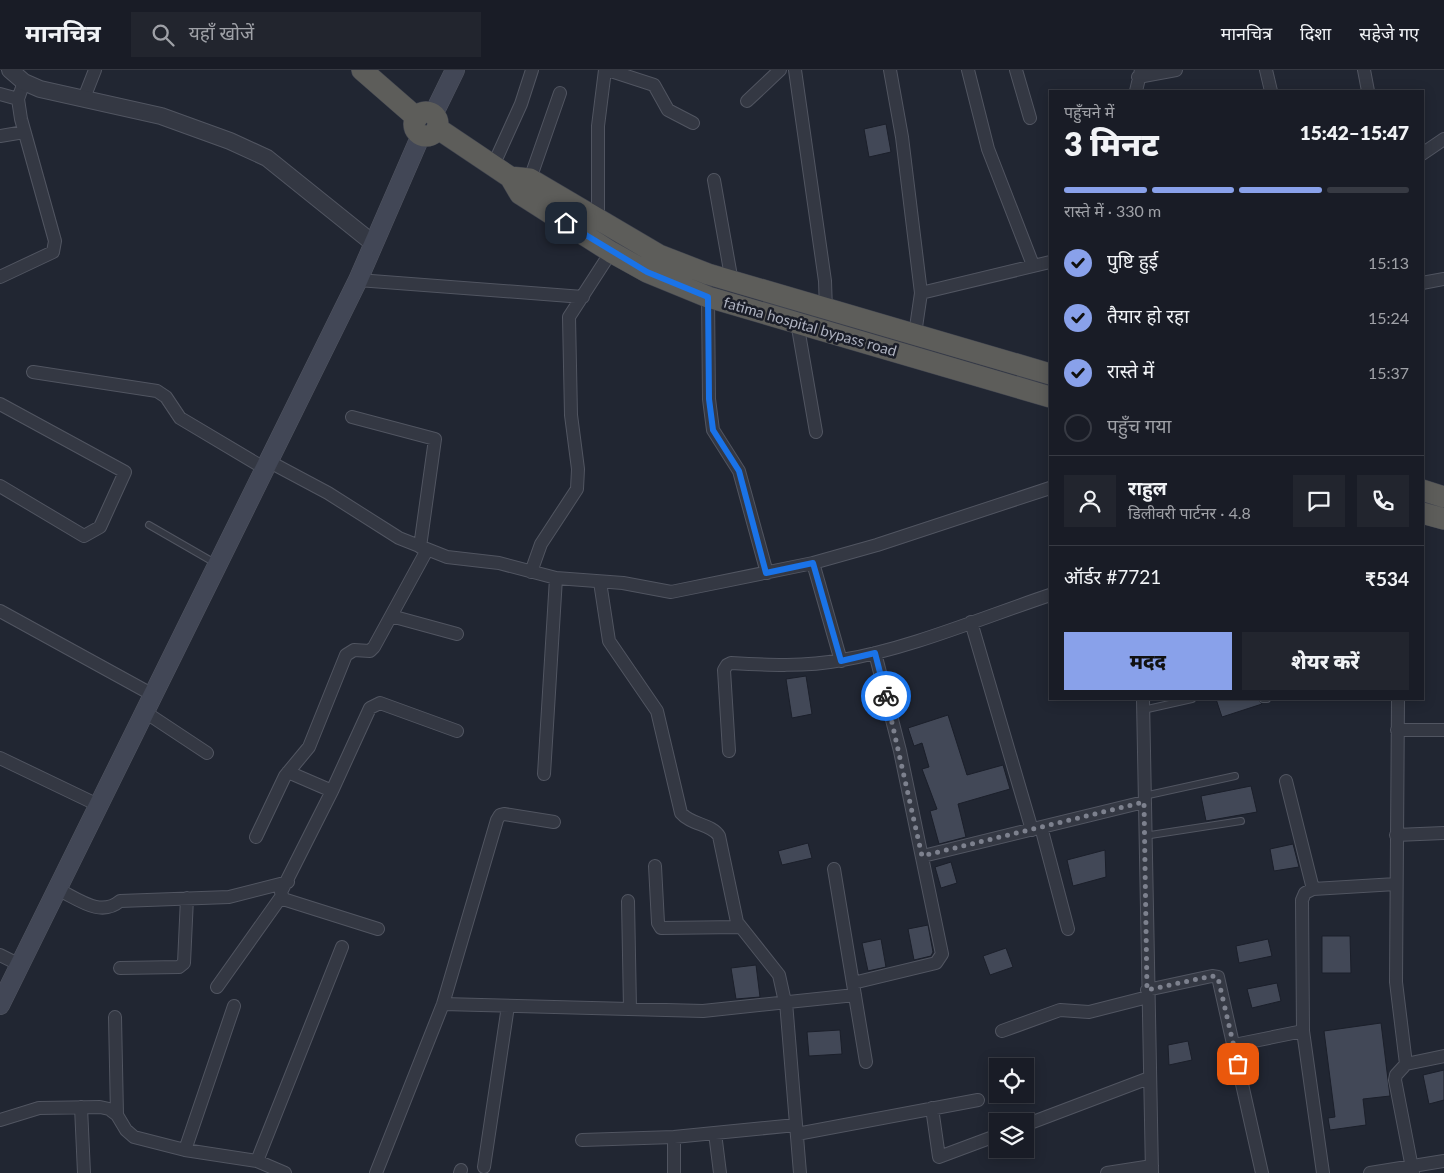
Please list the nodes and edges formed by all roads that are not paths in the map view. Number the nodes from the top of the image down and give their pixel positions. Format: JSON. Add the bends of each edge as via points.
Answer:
{"nodes":[{"id":1,"x":10,"y":70,"type":"edge"},
{"id":2,"x":362,"y":70,"type":"edge"},
{"id":3,"x":455,"y":70,"type":"edge"},
{"id":4,"x":532,"y":70,"type":"edge"},
{"id":5,"x":606,"y":70,"type":"edge"},
{"id":6,"x":780,"y":70,"type":"edge"},
{"id":7,"x":795,"y":70,"type":"edge"},
{"id":8,"x":890,"y":70,"type":"edge"},
{"id":9,"x":968,"y":70,"type":"edge"},
{"id":10,"x":1016,"y":70,"type":"edge"},
{"id":11,"x":1176,"y":70,"type":"edge"},
{"id":12,"x":1266,"y":70,"type":"edge"},
{"id":13,"x":1364,"y":70,"type":"edge"},
{"id":14,"x":1139,"y":74,"type":"edge"},
{"id":15,"x":24,"y":82,"type":"junction"},
{"id":16,"x":89,"y":85,"type":"edge"},
{"id":17,"x":1136,"y":90,"type":"edge"},
{"id":18,"x":1271,"y":90,"type":"edge"},
{"id":19,"x":1368,"y":90,"type":"edge"},
{"id":20,"x":560,"y":93,"type":"dead end"},
{"id":21,"x":0,"y":94,"type":"edge"},
{"id":22,"x":18,"y":99,"type":"junction"},
{"id":23,"x":747,"y":101,"type":"dead end"},
{"id":24,"x":1030,"y":118,"type":"dead end"},
{"id":25,"x":693,"y":123,"type":"dead end"},
{"id":26,"x":427,"y":124,"type":"junction"},
{"id":27,"x":24,"y":132,"type":"junction"},
{"id":28,"x":0,"y":136,"type":"edge"},
{"id":29,"x":1444,"y":138,"type":"edge"},
{"id":30,"x":1424,"y":153,"type":"edge"},
{"id":31,"x":511,"y":174,"type":"junction"},
{"id":32,"x":714,"y":180,"type":"dead end"},
{"id":33,"x":598,"y":219,"type":"junction"},
{"id":34,"x":374,"y":244,"type":"junction"},
{"id":35,"x":611,"y":252,"type":"junction"},
{"id":36,"x":1049,"y":262,"type":"edge"},
{"id":37,"x":1033,"y":265,"type":"junction"},
{"id":38,"x":0,"y":277,"type":"edge"},
{"id":39,"x":1444,"y":278,"type":"edge"},
{"id":40,"x":358,"y":280,"type":"junction"},
{"id":41,"x":732,"y":282,"type":"junction"},
{"id":42,"x":1424,"y":283,"type":"edge"},
{"id":43,"x":921,"y":293,"type":"junction"},
{"id":44,"x":583,"y":297,"type":"junction"},
{"id":45,"x":708,"y":297,"type":"junction"},
{"id":46,"x":826,"y":310,"type":"junction"},
{"id":47,"x":797,"y":322,"type":"junction"},
{"id":48,"x":915,"y":334,"type":"junction"},
{"id":49,"x":981,"y":353,"type":"junction"},
{"id":50,"x":33,"y":372,"type":"dead end"},
{"id":51,"x":1049,"y":374,"type":"edge"},
{"id":52,"x":974,"y":375,"type":"junction"},
{"id":53,"x":1049,"y":397,"type":"edge"},
{"id":54,"x":0,"y":404,"type":"edge"},
{"id":55,"x":352,"y":417,"type":"dead end"},
{"id":56,"x":816,"y":432,"type":"dead end"},
{"id":57,"x":266,"y":465,"type":"junction"},
{"id":58,"x":0,"y":486,"type":"edge"},
{"id":59,"x":1049,"y":488,"type":"edge"},
{"id":60,"x":1424,"y":491,"type":"edge"},
{"id":61,"x":1444,"y":497,"type":"edge"},
{"id":62,"x":1424,"y":513,"type":"edge"},
{"id":63,"x":1444,"y":519,"type":"edge"},
{"id":64,"x":149,"y":525,"type":"dead end"},
{"id":65,"x":423,"y":548,"type":"junction"},
{"id":66,"x":813,"y":563,"type":"junction"},
{"id":67,"x":217,"y":565,"type":"junction"},
{"id":68,"x":531,"y":572,"type":"junction"},
{"id":69,"x":766,"y":573,"type":"junction"},
{"id":70,"x":556,"y":578,"type":"junction"},
{"id":71,"x":600,"y":582,"type":"junction"},
{"id":72,"x":1049,"y":595,"type":"edge"},
{"id":73,"x":0,"y":611,"type":"edge"},
{"id":74,"x":391,"y":616,"type":"junction"},
{"id":75,"x":971,"y":622,"type":"junction"},
{"id":76,"x":457,"y":634,"type":"dead end"},
{"id":77,"x":875,"y":653,"type":"junction"},
{"id":78,"x":841,"y":661,"type":"junction"},
{"id":79,"x":1182,"y":700,"type":"edge"},
{"id":80,"x":1398,"y":700,"type":"edge"},
{"id":81,"x":149,"y":704,"type":"junction"},
{"id":82,"x":1143,"y":704,"type":"edge"},
{"id":83,"x":1398,"y":730,"type":"junction"},
{"id":84,"x":1444,"y":730,"type":"edge"},
{"id":85,"x":457,"y":731,"type":"dead end"},
{"id":86,"x":729,"y":751,"type":"dead end"},
{"id":87,"x":207,"y":753,"type":"dead end"},
{"id":88,"x":0,"y":758,"type":"edge"},
{"id":89,"x":288,"y":772,"type":"junction"},
{"id":90,"x":544,"y":774,"type":"dead end"},
{"id":91,"x":1235,"y":776,"type":"dead end"},
{"id":92,"x":1286,"y":782,"type":"dead end"},
{"id":93,"x":332,"y":791,"type":"junction"},
{"id":94,"x":1144,"y":799,"type":"junction"},
{"id":95,"x":98,"y":805,"type":"junction"},
{"id":96,"x":1241,"y":820,"type":"dead end"},
{"id":97,"x":554,"y":822,"type":"dead end"},
{"id":98,"x":1037,"y":829,"type":"junction"},
{"id":99,"x":1444,"y":833,"type":"edge"},
{"id":100,"x":1396,"y":835,"type":"junction"},
{"id":101,"x":1144,"y":836,"type":"junction"},
{"id":102,"x":256,"y":837,"type":"dead end"},
{"id":103,"x":922,"y":856,"type":"junction"},
{"id":104,"x":655,"y":866,"type":"dead end"},
{"id":105,"x":834,"y":869,"type":"dead end"},
{"id":106,"x":288,"y":882,"type":"junction"},
{"id":107,"x":1396,"y":884,"type":"junction"},
{"id":108,"x":57,"y":889,"type":"junction"},
{"id":109,"x":1313,"y":889,"type":"junction"},
{"id":110,"x":280,"y":897,"type":"junction"},
{"id":111,"x":187,"y":898,"type":"junction"},
{"id":112,"x":628,"y":901,"type":"dead end"},
{"id":113,"x":739,"y":927,"type":"junction"},
{"id":114,"x":378,"y":929,"type":"dead end"},
{"id":115,"x":1068,"y":929,"type":"dead end"},
{"id":116,"x":342,"y":947,"type":"dead end"},
{"id":117,"x":0,"y":955,"type":"edge"},
{"id":118,"x":20,"y":965,"type":"junction"},
{"id":119,"x":120,"y":968,"type":"dead end"},
{"id":120,"x":217,"y":987,"type":"dead end"},
{"id":121,"x":854,"y":989,"type":"junction"},
{"id":122,"x":1148,"y":993,"type":"junction"},
{"id":123,"x":785,"y":1002,"type":"junction"},
{"id":124,"x":443,"y":1004,"type":"junction"},
{"id":125,"x":0,"y":1005,"type":"edge"},
{"id":126,"x":234,"y":1006,"type":"dead end"},
{"id":127,"x":508,"y":1006,"type":"junction"},
{"id":128,"x":630,"y":1009,"type":"junction"},
{"id":129,"x":115,"y":1017,"type":"dead end"},
{"id":130,"x":1002,"y":1031,"type":"dead end"},
{"id":131,"x":1304,"y":1031,"type":"junction"},
{"id":132,"x":1234,"y":1045,"type":"junction"},
{"id":133,"x":1444,"y":1056,"type":"edge"},
{"id":134,"x":866,"y":1062,"type":"dead end"},
{"id":135,"x":1406,"y":1064,"type":"junction"},
{"id":136,"x":1149,"y":1078,"type":"junction"},
{"id":137,"x":978,"y":1100,"type":"dead end"},
{"id":138,"x":81,"y":1107,"type":"junction"},
{"id":139,"x":932,"y":1108,"type":"junction"},
{"id":140,"x":117,"y":1115,"type":"junction"},
{"id":141,"x":0,"y":1120,"type":"edge"},
{"id":142,"x":1034,"y":1121,"type":"edge"},
{"id":143,"x":796,"y":1130,"type":"junction"},
{"id":144,"x":715,"y":1133,"type":"junction"},
{"id":145,"x":674,"y":1137,"type":"junction"},
{"id":146,"x":989,"y":1138,"type":"edge"},
{"id":147,"x":582,"y":1140,"type":"dead end"},
{"id":148,"x":185,"y":1150,"type":"junction"},
{"id":149,"x":257,"y":1161,"type":"junction"},
{"id":150,"x":1444,"y":1161,"type":"edge"},
{"id":151,"x":484,"y":1168,"type":"dead end"},
{"id":152,"x":1152,"y":1169,"type":"edge"},
{"id":153,"x":1413,"y":1170,"type":"edge"},
{"id":154,"x":84,"y":1173,"type":"edge"},
{"id":155,"x":285,"y":1173,"type":"edge"},
{"id":156,"x":376,"y":1173,"type":"edge"},
{"id":157,"x":674,"y":1173,"type":"edge"},
{"id":158,"x":720,"y":1173,"type":"edge"},
{"id":159,"x":800,"y":1173,"type":"edge"},
{"id":160,"x":1107,"y":1173,"type":"edge"},
{"id":161,"x":1262,"y":1173,"type":"edge"},
{"id":162,"x":1323,"y":1173,"type":"edge"},
{"id":163,"x":1370,"y":1173,"type":"edge"}],
"edges":[{"from":1,"to":15,"type":"street"},
{"from":2,"to":26,"type":"highway","name":"fatima hospital bypass road"},
{"from":3,"to":26,"type":"main road"},
{"from":4,"to":31,"type":"street","via":[[520,104]]},
{"from":5,"to":25,"type":"street","via":[[654,85],[668,110]]},
{"from":5,"to":33,"type":"street","via":[[598,126]]},
{"from":6,"to":23,"type":"street"},
{"from":7,"to":46,"type":"street","via":[[825,281]]},
{"from":8,"to":43,"type":"street","via":[[902,136]]},
{"from":9,"to":37,"type":"street","via":[[988,149]]},
{"from":10,"to":24,"type":"street"},
{"from":11,"to":14,"type":"street"},
{"from":12,"to":18,"type":"street"},
{"from":13,"to":19,"type":"street"},
{"from":14,"to":17,"type":"street"},
{"from":15,"to":16,"type":"street","via":[[40,88]]},
{"from":15,"to":22,"type":"street"},
{"from":16,"to":34,"type":"street","via":[[267,158]]},
{"from":20,"to":31,"type":"street"},
{"from":21,"to":22,"type":"street"},
{"from":22,"to":27,"type":"street"},
{"from":26,"to":31,"type":"highway","name":"fatima hospital bypass road"},
{"from":26,"to":34,"type":"main road"},
{"from":27,"to":28,"type":"street"},
{"from":27,"to":38,"type":"street","via":[[54,242],[53,252]]},
{"from":29,"to":30,"type":"street"},
{"from":31,"to":33,"type":"highway","name":"fatima hospital bypass road"},
{"from":31,"to":35,"type":"highway","name":"fatima hospital bypass road","via":[[520,194]]},
{"from":32,"to":41,"type":"street"},
{"from":33,"to":41,"type":"highway","name":"fatima hospital bypass road","via":[[659,255]]},
{"from":34,"to":40,"type":"main road"},
{"from":35,"to":44,"type":"street"},
{"from":35,"to":45,"type":"highway","name":"fatima hospital bypass road","via":[[647,272]]},
{"from":36,"to":37,"type":"street"},
{"from":37,"to":43,"type":"street"},
{"from":39,"to":42,"type":"street"},
{"from":40,"to":44,"type":"street"},
{"from":40,"to":57,"type":"main road"},
{"from":41,"to":46,"type":"highway","name":"fatima hospital bypass road"},
{"from":43,"to":48,"type":"street"},
{"from":44,"to":68,"type":"street","via":[[573,310],[569,323],[571,415],[578,480],[572,499],[541,544]]},
{"from":45,"to":47,"type":"highway","name":"fatima hospital bypass road"},
{"from":45,"to":69,"type":"street","via":[[709,399],[713,430],[739,471]]},
{"from":46,"to":48,"type":"highway","name":"fatima hospital bypass road"},
{"from":47,"to":52,"type":"highway","name":"fatima hospital bypass road"},
{"from":47,"to":56,"type":"street"},
{"from":48,"to":49,"type":"highway","name":"fatima hospital bypass road"},
{"from":49,"to":51,"type":"highway","name":"fatima hospital bypass road"},
{"from":49,"to":52,"type":"highway"},
{"from":50,"to":57,"type":"street","via":[[157,390],[166,397],[180,418]]},
{"from":52,"to":53,"type":"highway","name":"fatima hospital bypass road"},
{"from":54,"to":58,"type":"street","via":[[125,472],[100,527],[84,536]]},
{"from":55,"to":65,"type":"street","via":[[435,439]]},
{"from":57,"to":65,"type":"street","via":[[328,493],[400,538]]},
{"from":57,"to":67,"type":"main road"},
{"from":59,"to":66,"type":"street"},
{"from":60,"to":61,"type":"highway"},
{"from":62,"to":63,"type":"highway"},
{"from":64,"to":67,"type":"lane"},
{"from":65,"to":68,"type":"street","via":[[447,557],[499,563]]},
{"from":65,"to":74,"type":"street"},
{"from":66,"to":69,"type":"street"},
{"from":66,"to":78,"type":"street"},
{"from":67,"to":81,"type":"main road"},
{"from":68,"to":70,"type":"street"},
{"from":69,"to":71,"type":"street","via":[[671,592]]},
{"from":70,"to":71,"type":"street"},
{"from":70,"to":90,"type":"street"},
{"from":71,"to":113,"type":"street","via":[[608,641],[657,711],[681,814],[719,836]]},
{"from":72,"to":75,"type":"street"},
{"from":73,"to":81,"type":"street"},
{"from":74,"to":76,"type":"street"},
{"from":74,"to":89,"type":"street","via":[[370,651],[354,650],[346,655],[309,747]]},
{"from":75,"to":77,"type":"street"},
{"from":75,"to":98,"type":"street"},
{"from":77,"to":78,"type":"street"},
{"from":77,"to":103,"type":"street"},
{"from":78,"to":86,"type":"street","via":[[727,665],[724,670]]},
{"from":79,"to":82,"type":"lane"},
{"from":80,"to":83,"type":"street"},
{"from":81,"to":87,"type":"street"},
{"from":81,"to":95,"type":"main road"},
{"from":82,"to":94,"type":"street"},
{"from":83,"to":84,"type":"street"},
{"from":83,"to":100,"type":"street"},
{"from":85,"to":93,"type":"street","via":[[380,703],[375,704],[370,708]]},
{"from":88,"to":95,"type":"street"},
{"from":89,"to":93,"type":"street"},
{"from":89,"to":102,"type":"street"},
{"from":91,"to":94,"type":"lane"},
{"from":92,"to":109,"type":"street"},
{"from":93,"to":106,"type":"street"},
{"from":94,"to":98,"type":"street"},
{"from":94,"to":101,"type":"street"},
{"from":95,"to":108,"type":"main road"},
{"from":96,"to":101,"type":"lane"},
{"from":97,"to":124,"type":"street","via":[[500,815]]},
{"from":98,"to":103,"type":"street"},
{"from":98,"to":115,"type":"street"},
{"from":99,"to":100,"type":"street"},
{"from":100,"to":107,"type":"street"},
{"from":101,"to":122,"type":"street"},
{"from":103,"to":121,"type":"street","via":[[941,959]]},
{"from":104,"to":113,"type":"street","via":[[658,923],[661,928]]},
{"from":105,"to":121,"type":"street"},
{"from":106,"to":110,"type":"street"},
{"from":106,"to":111,"type":"street","via":[[229,897]]},
{"from":107,"to":109,"type":"street"},
{"from":107,"to":135,"type":"street","via":[[1396,982]]},
{"from":108,"to":111,"type":"street","via":[[99,909],[112,908],[120,901]]},
{"from":108,"to":118,"type":"main road"},
{"from":109,"to":131,"type":"street","via":[[1305,893],[1302,900]]},
{"from":110,"to":114,"type":"street"},
{"from":110,"to":120,"type":"street"},
{"from":111,"to":119,"type":"street","via":[[184,964],[179,967]]},
{"from":112,"to":128,"type":"street"},
{"from":113,"to":123,"type":"street","via":[[779,975]]},
{"from":116,"to":149,"type":"street"},
{"from":117,"to":118,"type":"street"},
{"from":118,"to":125,"type":"main road"},
{"from":121,"to":123,"type":"street"},
{"from":121,"to":134,"type":"street"},
{"from":122,"to":130,"type":"street","via":[[1089,1012],[1060,1010]]},
{"from":122,"to":132,"type":"street","via":[[1212,976],[1218,978]]},
{"from":122,"to":136,"type":"street"},
{"from":123,"to":128,"type":"street","via":[[703,1011]]},
{"from":123,"to":143,"type":"street"},
{"from":124,"to":127,"type":"street"},
{"from":124,"to":156,"type":"street"},
{"from":126,"to":148,"type":"street"},
{"from":127,"to":128,"type":"street"},
{"from":127,"to":151,"type":"street"},
{"from":129,"to":140,"type":"street"},
{"from":131,"to":132,"type":"street"},
{"from":131,"to":162,"type":"street"},
{"from":132,"to":161,"type":"street"},
{"from":133,"to":135,"type":"street"},
{"from":135,"to":153,"type":"street","via":[[1395,1080]]},
{"from":136,"to":142,"type":"street"},
{"from":136,"to":152,"type":"street"},
{"from":137,"to":139,"type":"street"},
{"from":138,"to":140,"type":"street","via":[[109,1109]]},
{"from":138,"to":141,"type":"street","via":[[30,1109]]},
{"from":138,"to":154,"type":"street"},
{"from":139,"to":143,"type":"street"},
{"from":139,"to":146,"type":"street","via":[[940,1157]]},
{"from":140,"to":148,"type":"street","via":[[134,1137]]},
{"from":143,"to":144,"type":"street"},
{"from":143,"to":159,"type":"street"},
{"from":144,"to":145,"type":"street"},
{"from":144,"to":158,"type":"street"},
{"from":145,"to":147,"type":"street"},
{"from":145,"to":157,"type":"street"},
{"from":148,"to":149,"type":"street"},
{"from":149,"to":155,"type":"street"},
{"from":150,"to":153,"type":"street"},
{"from":152,"to":160,"type":"street"},
{"from":153,"to":163,"type":"street"}]}
